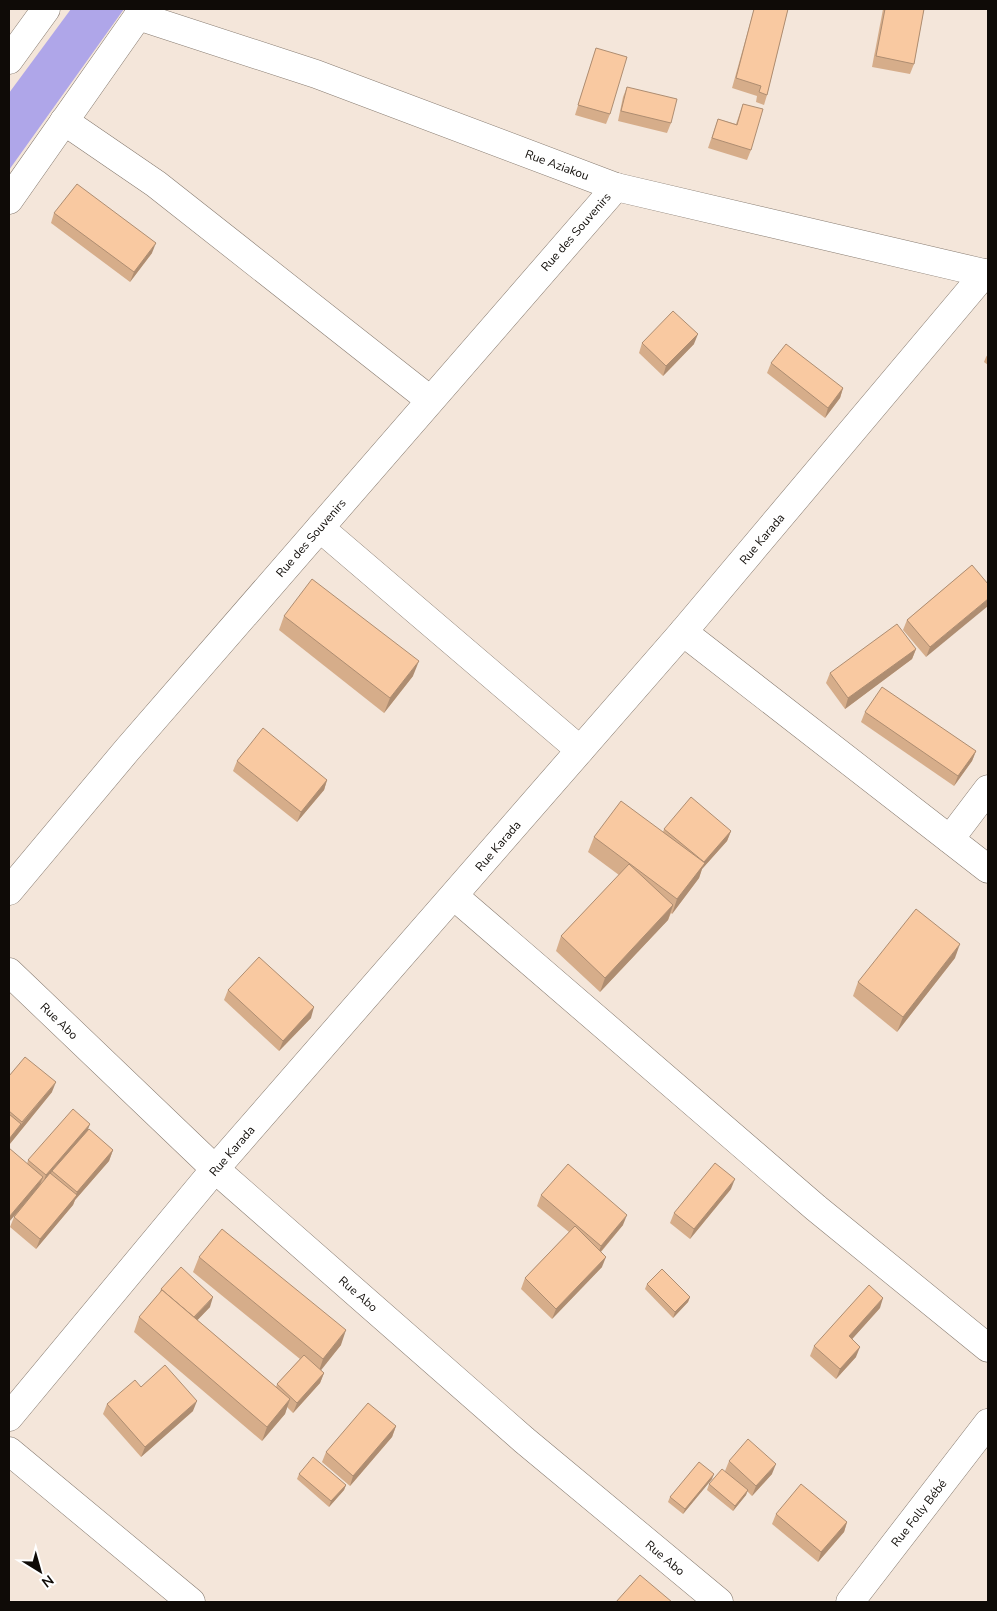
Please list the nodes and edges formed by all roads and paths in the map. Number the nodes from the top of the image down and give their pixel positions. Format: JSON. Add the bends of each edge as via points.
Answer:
{"nodes":[{"id":1,"x":46,"y":9,"type":"edge"},
{"id":2,"x":141,"y":12,"type":"edge"},
{"id":3,"x":9,"y":60,"type":"edge"},
{"id":4,"x":64,"y":121,"type":"junction"},
{"id":5,"x":616,"y":186,"type":"junction"},
{"id":6,"x":9,"y":200,"type":"edge"},
{"id":7,"x":987,"y":273,"type":"edge"},
{"id":8,"x":430,"y":400,"type":"junction"},
{"id":9,"x":320,"y":528,"type":"junction"},
{"id":10,"x":683,"y":632,"type":"junction"},
{"id":11,"x":580,"y":750,"type":"junction"},
{"id":12,"x":988,"y":790,"type":"edge"},
{"id":13,"x":950,"y":839,"type":"junction"},
{"id":14,"x":988,"y":869,"type":"edge"},
{"id":15,"x":9,"y":891,"type":"edge"},
{"id":16,"x":454,"y":896,"type":"junction"},
{"id":17,"x":9,"y":972,"type":"edge"},
{"id":18,"x":215,"y":1169,"type":"junction"},
{"id":19,"x":988,"y":1348,"type":"edge"},
{"id":20,"x":9,"y":1417,"type":"edge"},
{"id":21,"x":988,"y":1424,"type":"edge"},
{"id":22,"x":9,"y":1451,"type":"edge"},
{"id":23,"x":190,"y":1602,"type":"edge"},
{"id":24,"x":719,"y":1602,"type":"edge"},
{"id":25,"x":850,"y":1602,"type":"edge"}],
"edges":[{"from":1,"to":3,"type":"street"},
{"from":2,"to":4,"type":"street"},
{"from":2,"to":5,"type":"street","name":"Rue Aziakou"},
{"from":4,"to":6,"type":"street"},
{"from":4,"to":8,"type":"street","via":[[156,184]]},
{"from":5,"to":7,"type":"street","name":"Rue Aziakou"},
{"from":5,"to":8,"type":"street","name":"Rue des Souvenirs"},
{"from":7,"to":10,"type":"street","name":"Rue Karada"},
{"from":8,"to":9,"type":"street","name":"Rue des Souvenirs"},
{"from":9,"to":11,"type":"street"},
{"from":9,"to":15,"type":"street","name":"Rue des Souvenirs"},
{"from":10,"to":11,"type":"street","name":"Rue Karada"},
{"from":10,"to":13,"type":"street"},
{"from":11,"to":16,"type":"street","name":"Rue Karada"},
{"from":12,"to":13,"type":"street"},
{"from":13,"to":14,"type":"street"},
{"from":16,"to":18,"type":"street","name":"Rue Karada"},
{"from":16,"to":19,"type":"street","via":[[816,1208]]},
{"from":17,"to":18,"type":"street","name":"Rue Abo"},
{"from":18,"to":20,"type":"street","name":"Rue Karada"},
{"from":18,"to":24,"type":"street","name":"Rue Abo","via":[[524,1440]]},
{"from":21,"to":25,"type":"street","name":"Rue Folly Bébé"},
{"from":22,"to":23,"type":"street"}]}
